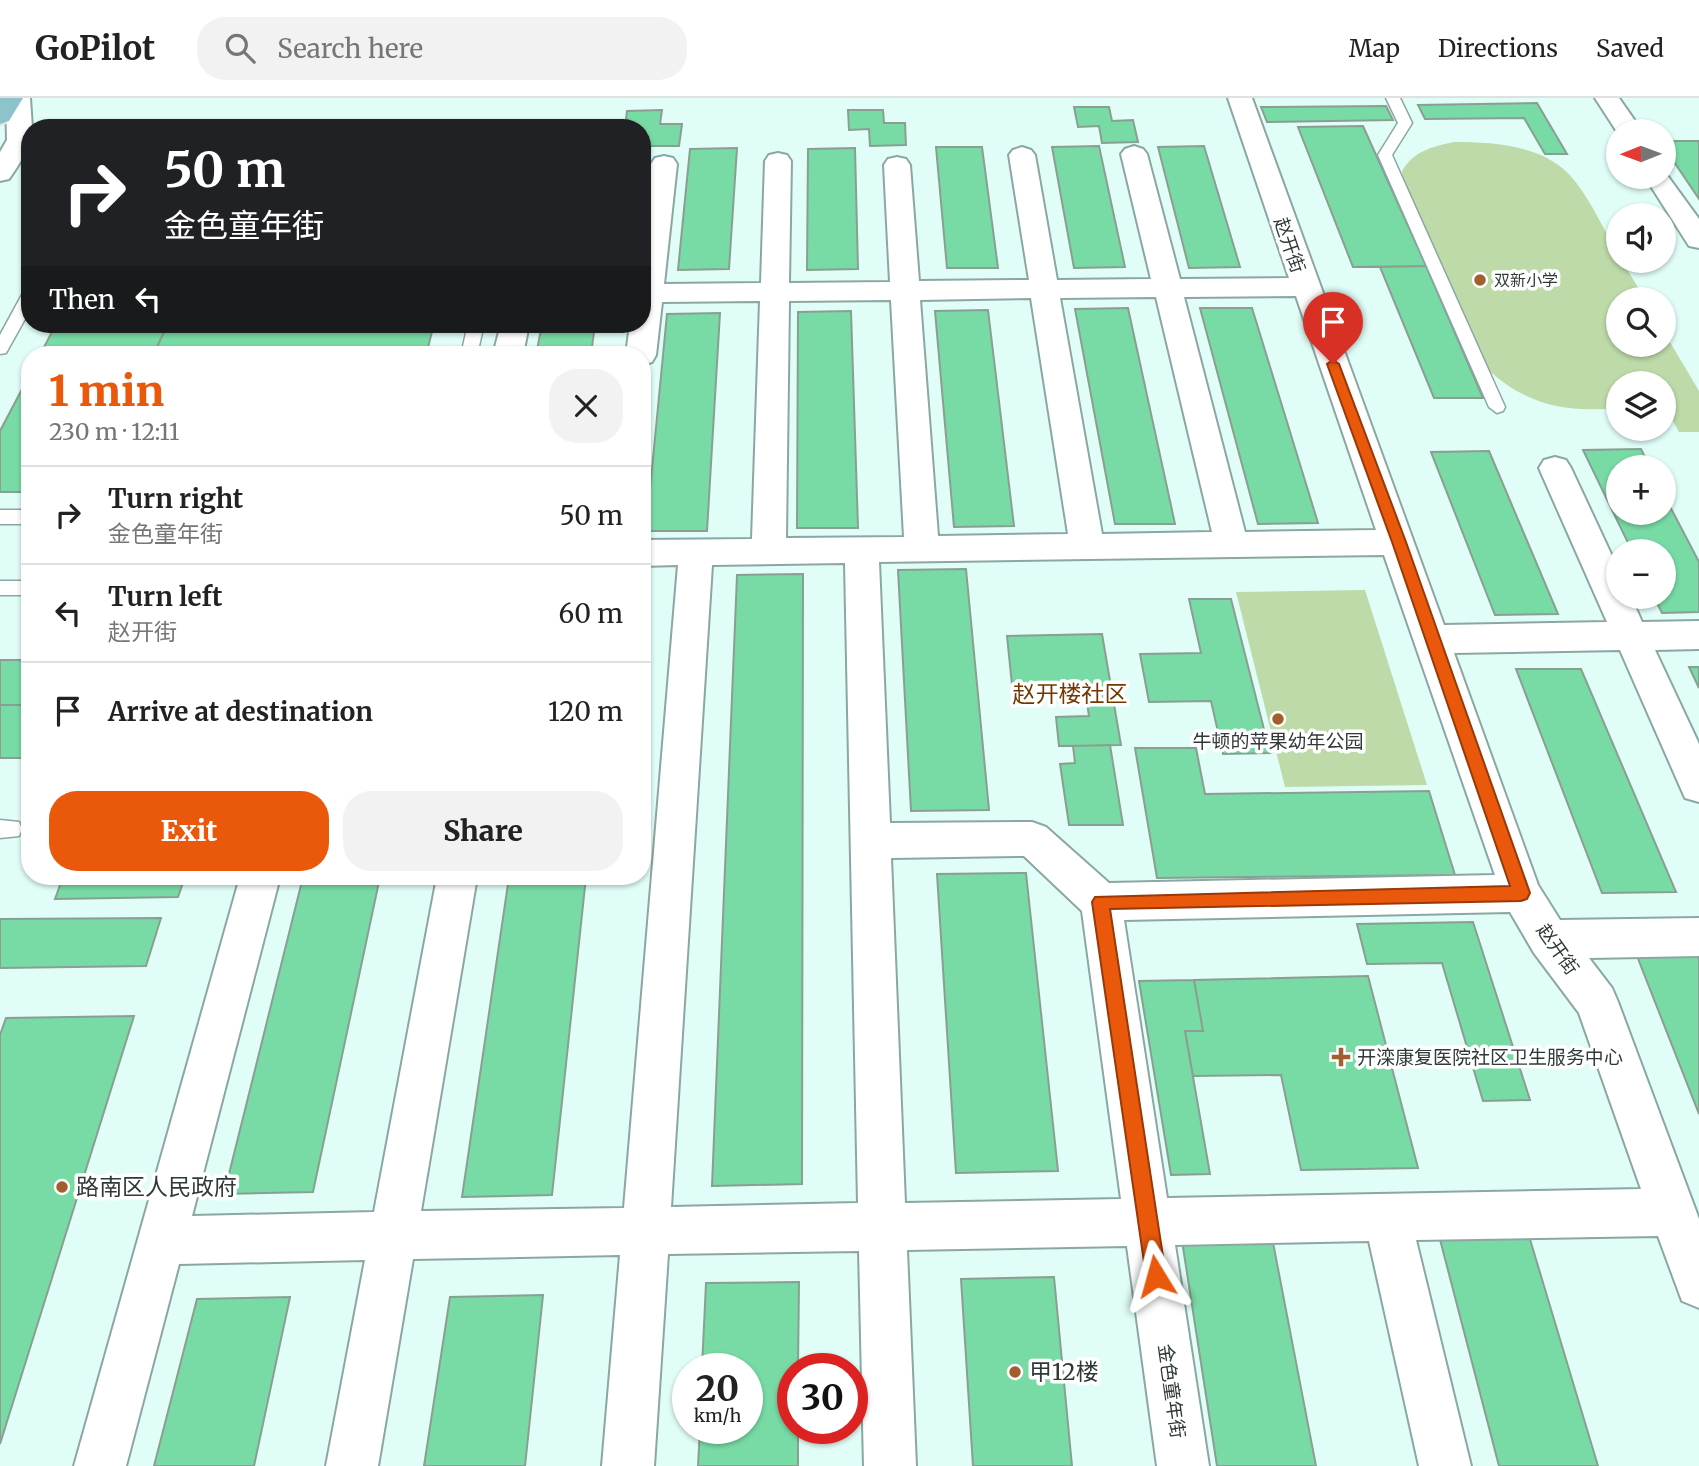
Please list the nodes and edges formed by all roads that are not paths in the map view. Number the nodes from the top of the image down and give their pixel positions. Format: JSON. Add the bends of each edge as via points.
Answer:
{"nodes":[{"id":1,"x":11,"y":98,"type":"edge"},
{"id":2,"x":18,"y":98,"type":"edge"},
{"id":3,"x":1240,"y":98,"type":"edge"},
{"id":4,"x":1393,"y":98,"type":"edge"},
{"id":5,"x":1607,"y":98,"type":"edge"},
{"id":6,"x":0,"y":116,"type":"edge"},
{"id":7,"x":1621,"y":119,"type":"edge"},
{"id":8,"x":1134,"y":154,"type":"dead end"},
{"id":9,"x":1022,"y":155,"type":"dead end"},
{"id":10,"x":778,"y":161,"type":"dead end"},
{"id":11,"x":664,"y":164,"type":"dead end"},
{"id":12,"x":897,"y":165,"type":"dead end"},
{"id":13,"x":0,"y":173,"type":"edge"},
{"id":14,"x":1666,"y":189,"type":"edge"},
{"id":15,"x":1699,"y":240,"type":"edge"},
{"id":16,"x":651,"y":252,"type":"edge"},
{"id":17,"x":1305,"y":287,"type":"junction"},
{"id":18,"x":1167,"y":288,"type":"junction"},
{"id":19,"x":1044,"y":290,"type":"junction"},
{"id":20,"x":905,"y":291,"type":"junction"},
{"id":21,"x":775,"y":292,"type":"junction"},
{"id":22,"x":651,"y":293,"type":"edge"},
{"id":23,"x":21,"y":311,"type":"edge"},
{"id":24,"x":0,"y":349,"type":"edge"},
{"id":25,"x":1497,"y":407,"type":"dead end"},
{"id":26,"x":1555,"y":468,"type":"dead end"},
{"id":27,"x":0,"y":517,"type":"edge"},
{"id":28,"x":21,"y":517,"type":"edge"},
{"id":29,"x":1399,"y":542,"type":"junction"},
{"id":30,"x":1232,"y":545,"type":"junction"},
{"id":31,"x":1087,"y":547,"type":"junction"},
{"id":32,"x":922,"y":549,"type":"junction"},
{"id":33,"x":862,"y":550,"type":"junction"},
{"id":34,"x":769,"y":551,"type":"junction"},
{"id":35,"x":695,"y":552,"type":"junction"},
{"id":36,"x":651,"y":553,"type":"edge"},
{"id":37,"x":0,"y":588,"type":"edge"},
{"id":38,"x":21,"y":588,"type":"edge"},
{"id":39,"x":1699,"y":635,"type":"edge"},
{"id":40,"x":1631,"y":636,"type":"junction"},
{"id":41,"x":1433,"y":639,"type":"junction"},
{"id":42,"x":1699,"y":786,"type":"edge"},
{"id":43,"x":871,"y":841,"type":"junction"},
{"id":44,"x":258,"y":885,"type":"edge"},
{"id":45,"x":456,"y":885,"type":"edge"},
{"id":46,"x":1521,"y":893,"type":"junction"},
{"id":47,"x":1101,"y":902,"type":"junction"},
{"id":48,"x":1699,"y":937,"type":"edge"},
{"id":49,"x":1549,"y":939,"type":"junction"},
{"id":50,"x":1673,"y":1212,"type":"junction"},
{"id":51,"x":1387,"y":1217,"type":"junction"},
{"id":52,"x":1148,"y":1222,"type":"junction"},
{"id":53,"x":883,"y":1227,"type":"junction"},
{"id":54,"x":645,"y":1231,"type":"junction"},
{"id":55,"x":394,"y":1236,"type":"junction"},
{"id":56,"x":161,"y":1240,"type":"junction"},
{"id":57,"x":1699,"y":1284,"type":"edge"},
{"id":58,"x":100,"y":1466,"type":"edge"},
{"id":59,"x":352,"y":1466,"type":"edge"},
{"id":60,"x":628,"y":1466,"type":"edge"},
{"id":61,"x":890,"y":1466,"type":"edge"},
{"id":62,"x":1183,"y":1466,"type":"edge"},
{"id":63,"x":1445,"y":1466,"type":"edge"}],
"edges":[{"from":1,"to":6,"type":"main road"},
{"from":2,"to":13,"type":"street","via":[[20,140]]},
{"from":3,"to":17,"type":"street","name":"赵开街"},
{"from":4,"to":25,"type":"lane","via":[[1405,123],[1385,155]]},
{"from":5,"to":7,"type":"street"},
{"from":8,"to":18,"type":"street"},
{"from":9,"to":19,"type":"street"},
{"from":10,"to":21,"type":"street"},
{"from":11,"to":16,"type":"street"},
{"from":12,"to":20,"type":"street"},
{"from":14,"to":15,"type":"street"},
{"from":17,"to":18,"type":"street"},
{"from":17,"to":29,"type":"street","name":"赵开街"},
{"from":18,"to":19,"type":"street"},
{"from":18,"to":30,"type":"street"},
{"from":19,"to":20,"type":"street"},
{"from":19,"to":31,"type":"street"},
{"from":20,"to":21,"type":"street"},
{"from":20,"to":32,"type":"street"},
{"from":21,"to":22,"type":"street"},
{"from":21,"to":34,"type":"street"},
{"from":23,"to":24,"type":"lane"},
{"from":26,"to":40,"type":"street"},
{"from":27,"to":28,"type":"lane"},
{"from":29,"to":30,"type":"street"},
{"from":29,"to":41,"type":"street","name":"赵开街"},
{"from":30,"to":31,"type":"street"},
{"from":31,"to":32,"type":"street"},
{"from":32,"to":33,"type":"street"},
{"from":33,"to":34,"type":"street"},
{"from":33,"to":43,"type":"street"},
{"from":34,"to":35,"type":"street"},
{"from":35,"to":36,"type":"street"},
{"from":35,"to":54,"type":"street"},
{"from":37,"to":38,"type":"lane"},
{"from":39,"to":40,"type":"street"},
{"from":40,"to":41,"type":"street"},
{"from":40,"to":42,"type":"street"},
{"from":41,"to":46,"type":"street","name":"赵开街"},
{"from":43,"to":47,"type":"street","via":[[1032,839]]},
{"from":43,"to":53,"type":"street"},
{"from":44,"to":56,"type":"street"},
{"from":45,"to":55,"type":"street"},
{"from":46,"to":47,"type":"street"},
{"from":46,"to":49,"type":"street","name":"赵开街"},
{"from":47,"to":52,"type":"street","name":"金色童年街"},
{"from":48,"to":49,"type":"street"},
{"from":49,"to":50,"type":"street","name":"赵开街","via":[[1597,1002]]},
{"from":50,"to":51,"type":"street"},
{"from":50,"to":57,"type":"street","name":"赵开街"},
{"from":51,"to":52,"type":"street"},
{"from":51,"to":63,"type":"street"},
{"from":52,"to":53,"type":"street"},
{"from":52,"to":62,"type":"street","name":"金色童年街"},
{"from":53,"to":54,"type":"street"},
{"from":53,"to":61,"type":"street"},
{"from":54,"to":55,"type":"street"},
{"from":54,"to":60,"type":"street"},
{"from":55,"to":56,"type":"street"},
{"from":55,"to":59,"type":"street"},
{"from":56,"to":58,"type":"street"}]}
